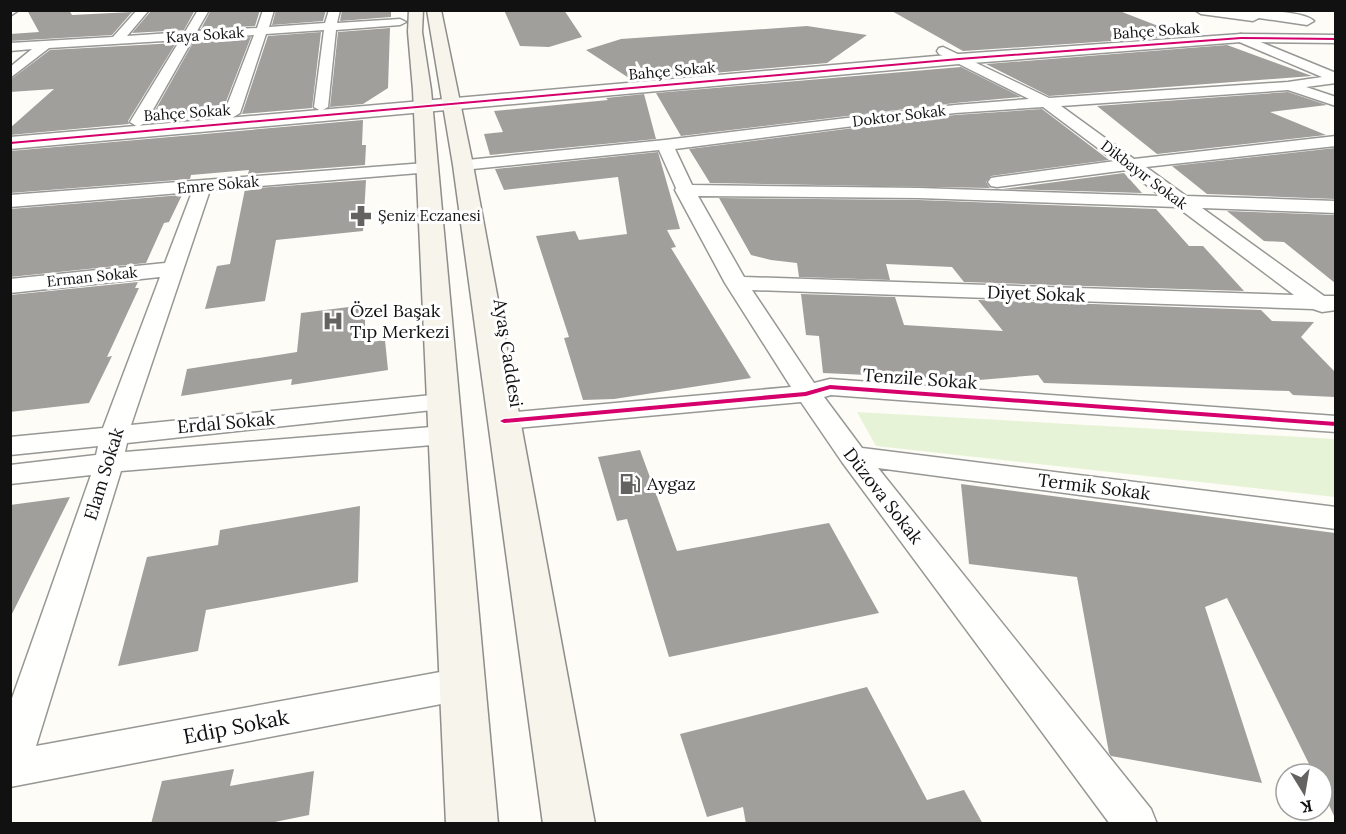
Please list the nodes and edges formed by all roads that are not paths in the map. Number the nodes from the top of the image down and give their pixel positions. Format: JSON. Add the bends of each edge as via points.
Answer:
{"nodes":[{"id":1,"x":144,"y":10,"type":"edge"},
{"id":2,"x":204,"y":10,"type":"edge"},
{"id":3,"x":269,"y":10,"type":"edge"},
{"id":4,"x":335,"y":10,"type":"edge"},
{"id":5,"x":1201,"y":10,"type":"edge"},
{"id":6,"x":1233,"y":10,"type":"edge"},
{"id":7,"x":421,"y":18,"type":"edge"},
{"id":8,"x":1328,"y":25,"type":"edge"},
{"id":9,"x":330,"y":27,"type":"junction"},
{"id":10,"x":1300,"y":28,"type":"junction"},
{"id":11,"x":260,"y":31,"type":"junction"},
{"id":12,"x":187,"y":36,"type":"junction"},
{"id":13,"x":1241,"y":38,"type":"junction"},
{"id":14,"x":1335,"y":39,"type":"edge"},
{"id":15,"x":116,"y":41,"type":"junction"},
{"id":16,"x":45,"y":45,"type":"junction"},
{"id":17,"x":10,"y":47,"type":"edge"},
{"id":18,"x":943,"y":51,"type":"junction"},
{"id":19,"x":959,"y":59,"type":"junction"},
{"id":20,"x":10,"y":74,"type":"edge"},
{"id":21,"x":1335,"y":79,"type":"edge"},
{"id":22,"x":1288,"y":86,"type":"junction"},
{"id":23,"x":436,"y":100,"type":"junction"},
{"id":24,"x":1335,"y":102,"type":"edge"},
{"id":25,"x":1047,"y":103,"type":"junction"},
{"id":26,"x":321,"y":106,"type":"junction"},
{"id":27,"x":232,"y":113,"type":"junction"},
{"id":28,"x":138,"y":122,"type":"junction"},
{"id":29,"x":10,"y":134,"type":"edge"},
{"id":30,"x":1335,"y":141,"type":"edge"},
{"id":31,"x":10,"y":142,"type":"edge"},
{"id":32,"x":665,"y":145,"type":"junction"},
{"id":33,"x":1131,"y":164,"type":"junction"},
{"id":34,"x":463,"y":165,"type":"junction"},
{"id":35,"x":425,"y":168,"type":"junction"},
{"id":36,"x":203,"y":186,"type":"junction"},
{"id":37,"x":684,"y":190,"type":"junction"},
{"id":38,"x":919,"y":193,"type":"junction"},
{"id":39,"x":10,"y":201,"type":"edge"},
{"id":40,"x":1178,"y":201,"type":"junction"},
{"id":41,"x":1335,"y":207,"type":"edge"},
{"id":42,"x":173,"y":269,"type":"junction"},
{"id":43,"x":736,"y":283,"type":"junction"},
{"id":44,"x":10,"y":286,"type":"edge"},
{"id":45,"x":1330,"y":307,"type":"edge"},
{"id":46,"x":806,"y":394,"type":"junction"},
{"id":47,"x":442,"y":402,"type":"junction"},
{"id":48,"x":504,"y":420,"type":"junction"},
{"id":49,"x":1335,"y":424,"type":"edge"},
{"id":50,"x":116,"y":433,"type":"junction"},
{"id":51,"x":444,"y":435,"type":"junction"},
{"id":52,"x":10,"y":446,"type":"edge"},
{"id":53,"x":852,"y":456,"type":"junction"},
{"id":54,"x":109,"y":463,"type":"junction"},
{"id":55,"x":10,"y":475,"type":"edge"},
{"id":56,"x":1335,"y":518,"type":"edge"},
{"id":57,"x":462,"y":684,"type":"junction"},
{"id":58,"x":10,"y":764,"type":"edge"},
{"id":59,"x":10,"y":769,"type":"edge"},
{"id":60,"x":472,"y":824,"type":"edge"},
{"id":61,"x":569,"y":824,"type":"edge"},
{"id":62,"x":1136,"y":824,"type":"edge"}],
"edges":[{"from":1,"to":15,"type":"street"},
{"from":2,"to":12,"type":"street"},
{"from":3,"to":11,"type":"street"},
{"from":4,"to":9,"type":"street"},
{"from":5,"to":10,"type":"street"},
{"from":6,"to":8,"type":"street"},
{"from":7,"to":9,"type":"street","name":"Kaya Sokak"},
{"from":7,"to":23,"type":"main road","name":"Ayaş Caddesi"},
{"from":8,"to":10,"type":"street"},
{"from":9,"to":11,"type":"street","name":"Kaya Sokak"},
{"from":9,"to":26,"type":"street"},
{"from":10,"to":14,"type":"street"},
{"from":10,"to":18,"type":"street","name":"Bahçe Sokak"},
{"from":11,"to":12,"type":"street","name":"Kaya Sokak"},
{"from":11,"to":27,"type":"street"},
{"from":12,"to":15,"type":"street","name":"Kaya Sokak"},
{"from":12,"to":28,"type":"street"},
{"from":13,"to":14,"type":"street","name":"Bahçe Sokak"},
{"from":13,"to":19,"type":"street","name":"Bahçe Sokak"},
{"from":13,"to":21,"type":"street","name":"Doktor Sokak"},
{"from":15,"to":16,"type":"street","name":"Kaya Sokak"},
{"from":16,"to":17,"type":"street","name":"Kaya Sokak"},
{"from":16,"to":20,"type":"street"},
{"from":18,"to":19,"type":"street","name":"Dikbayır Sokak"},
{"from":18,"to":23,"type":"street","name":"Bahçe Sokak"},
{"from":19,"to":23,"type":"street","name":"Bahçe Sokak"},
{"from":19,"to":25,"type":"street","name":"Dikbayır Sokak"},
{"from":21,"to":22,"type":"street","name":"Doktor Sokak"},
{"from":22,"to":24,"type":"street"},
{"from":22,"to":25,"type":"street","name":"Doktor Sokak"},
{"from":23,"to":26,"type":"street","name":"Bahçe Sokak"},
{"from":23,"to":31,"type":"street","name":"Bahçe Sokak"},
{"from":23,"to":34,"type":"main road","name":"Ayaş Caddesi"},
{"from":23,"to":35,"type":"main road","name":"Ayaş Caddesi"},
{"from":25,"to":32,"type":"street","name":"Doktor Sokak","via":[[955,109]]},
{"from":25,"to":33,"type":"street","name":"Dikbayır Sokak"},
{"from":26,"to":27,"type":"street","name":"Bahçe Sokak"},
{"from":27,"to":28,"type":"street","name":"Bahçe Sokak"},
{"from":28,"to":29,"type":"street","name":"Bahçe Sokak"},
{"from":30,"to":33,"type":"street"},
{"from":32,"to":34,"type":"street","name":"Doktor Sokak"},
{"from":32,"to":37,"type":"street","name":"Düzova Sokak"},
{"from":33,"to":38,"type":"street"},
{"from":33,"to":40,"type":"street","name":"Dikbayır Sokak"},
{"from":34,"to":48,"type":"main road","name":"Ayaş Caddesi"},
{"from":35,"to":36,"type":"street","name":"Emre Sokak"},
{"from":35,"to":47,"type":"main road","name":"Ayaş Caddesi"},
{"from":36,"to":39,"type":"street","name":"Emre Sokak"},
{"from":36,"to":42,"type":"street","name":"Elam Sokak"},
{"from":37,"to":38,"type":"street"},
{"from":37,"to":43,"type":"street","name":"Düzova Sokak"},
{"from":38,"to":40,"type":"street"},
{"from":40,"to":41,"type":"street"},
{"from":40,"to":45,"type":"street","name":"Dikbayır Sokak"},
{"from":42,"to":44,"type":"street","name":"Erman Sokak"},
{"from":42,"to":50,"type":"street","name":"Elam Sokak"},
{"from":43,"to":45,"type":"street","name":"Diyet Sokak"},
{"from":43,"to":46,"type":"street","name":"Düzova Sokak"},
{"from":46,"to":48,"type":"street","name":"Tenzile Sokak"},
{"from":46,"to":49,"type":"street","name":"Tenzile Sokak","via":[[830,387]]},
{"from":46,"to":53,"type":"street","name":"Düzova Sokak"},
{"from":47,"to":50,"type":"street","name":"Erdal Sokak"},
{"from":47,"to":51,"type":"main road","name":"Ayaş Caddesi"},
{"from":48,"to":61,"type":"main road","name":"Ayaş Caddesi"},
{"from":50,"to":52,"type":"street","name":"Erdal Sokak"},
{"from":50,"to":54,"type":"street","name":"Elam Sokak"},
{"from":51,"to":54,"type":"street"},
{"from":51,"to":57,"type":"main road","name":"Ayaş Caddesi"},
{"from":53,"to":56,"type":"street","name":"Termik Sokak"},
{"from":53,"to":62,"type":"street","name":"Düzova Sokak"},
{"from":54,"to":55,"type":"street"},
{"from":54,"to":58,"type":"street","name":"Elam Sokak"},
{"from":57,"to":59,"type":"street","name":"Edip Sokak"},
{"from":57,"to":60,"type":"main road","name":"Ayaş Caddesi"}]}
